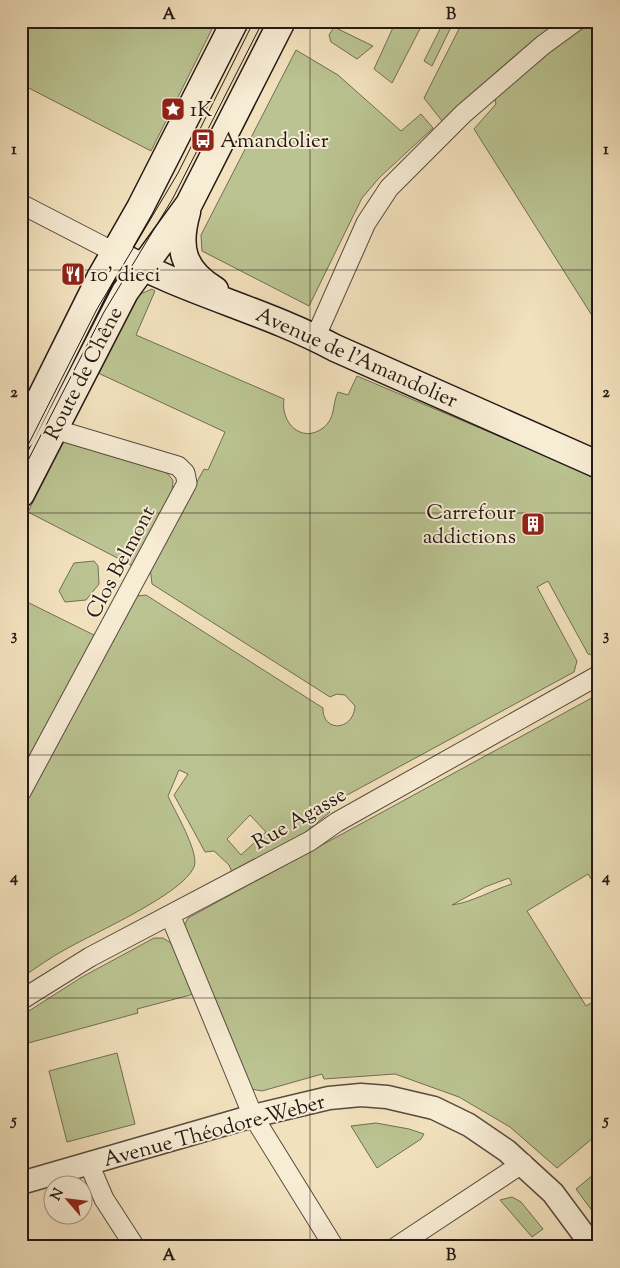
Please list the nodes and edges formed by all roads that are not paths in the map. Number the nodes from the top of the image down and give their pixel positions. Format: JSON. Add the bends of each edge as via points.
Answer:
{"nodes":[{"id":1,"x":235,"y":21,"type":"edge"},
{"id":2,"x":282,"y":21,"type":"edge"},
{"id":3,"x":576,"y":21,"type":"edge"},
{"id":4,"x":21,"y":204,"type":"edge"},
{"id":5,"x":189,"y":204,"type":"junction"},
{"id":6,"x":114,"y":252,"type":"junction"},
{"id":7,"x":142,"y":266,"type":"junction"},
{"id":8,"x":240,"y":305,"type":"junction"},
{"id":9,"x":315,"y":338,"type":"junction"},
{"id":10,"x":54,"y":429,"type":"junction"},
{"id":11,"x":21,"y":437,"type":"edge"},
{"id":12,"x":599,"y":465,"type":"edge"},
{"id":13,"x":21,"y":494,"type":"edge"},
{"id":14,"x":599,"y":675,"type":"edge"},
{"id":15,"x":21,"y":792,"type":"edge"},
{"id":16,"x":170,"y":915,"type":"junction"},
{"id":17,"x":21,"y":1000,"type":"edge"},
{"id":18,"x":253,"y":1116,"type":"junction"},
{"id":19,"x":523,"y":1163,"type":"junction"},
{"id":20,"x":89,"y":1164,"type":"junction"},
{"id":21,"x":21,"y":1183,"type":"edge"},
{"id":22,"x":136,"y":1247,"type":"edge"},
{"id":23,"x":334,"y":1247,"type":"edge"},
{"id":24,"x":396,"y":1247,"type":"edge"},
{"id":25,"x":593,"y":1247,"type":"edge"}],
"edges":[{"from":1,"to":6,"type":"main road","name":"Route de Chêne","via":[[140,208]]},
{"from":2,"to":5,"type":"main road","name":"Route de Chêne"},
{"from":3,"to":9,"type":"street","via":[[463,114],[389,188],[366,223]]},
{"from":4,"to":6,"type":"street"},
{"from":5,"to":7,"type":"main road","name":"Route de Chêne"},
{"from":5,"to":8,"type":"main road","via":[[181,239],[186,262],[211,288]]},
{"from":6,"to":7,"type":"main road","name":"Avenue de l'Amandolier"},
{"from":6,"to":11,"type":"main road","name":"Route de Chêne"},
{"from":7,"to":8,"type":"main road","name":"Avenue de l'Amandolier"},
{"from":7,"to":10,"type":"main road","name":"Route de Chêne"},
{"from":8,"to":9,"type":"main road","name":"Avenue de l'Amandolier"},
{"from":9,"to":12,"type":"main road","name":"Avenue de l'Amandolier"},
{"from":10,"to":13,"type":"main road","name":"Route de Chêne"},
{"from":10,"to":15,"type":"street","name":"Clos Belmont","via":[[178,466],[185,473],[187,483]]},
{"from":14,"to":16,"type":"street","name":"Rue Agasse","via":[[337,822],[310,841]]},
{"from":16,"to":17,"type":"street","name":"Rue Agasse","via":[[90,957]]},
{"from":16,"to":18,"type":"street"},
{"from":18,"to":19,"type":"street","name":"Avenue Théodore-Weber","via":[[329,1098],[361,1095],[395,1098],[452,1116]]},
{"from":18,"to":20,"type":"street","name":"Avenue Théodore-Weber"},
{"from":18,"to":23,"type":"street"},
{"from":19,"to":24,"type":"street"},
{"from":19,"to":25,"type":"street","name":"Avenue Théodore-Weber","via":[[553,1193]]},
{"from":20,"to":21,"type":"street","name":"Avenue Théodore-Weber"},
{"from":20,"to":22,"type":"street","via":[[104,1199]]}]}
